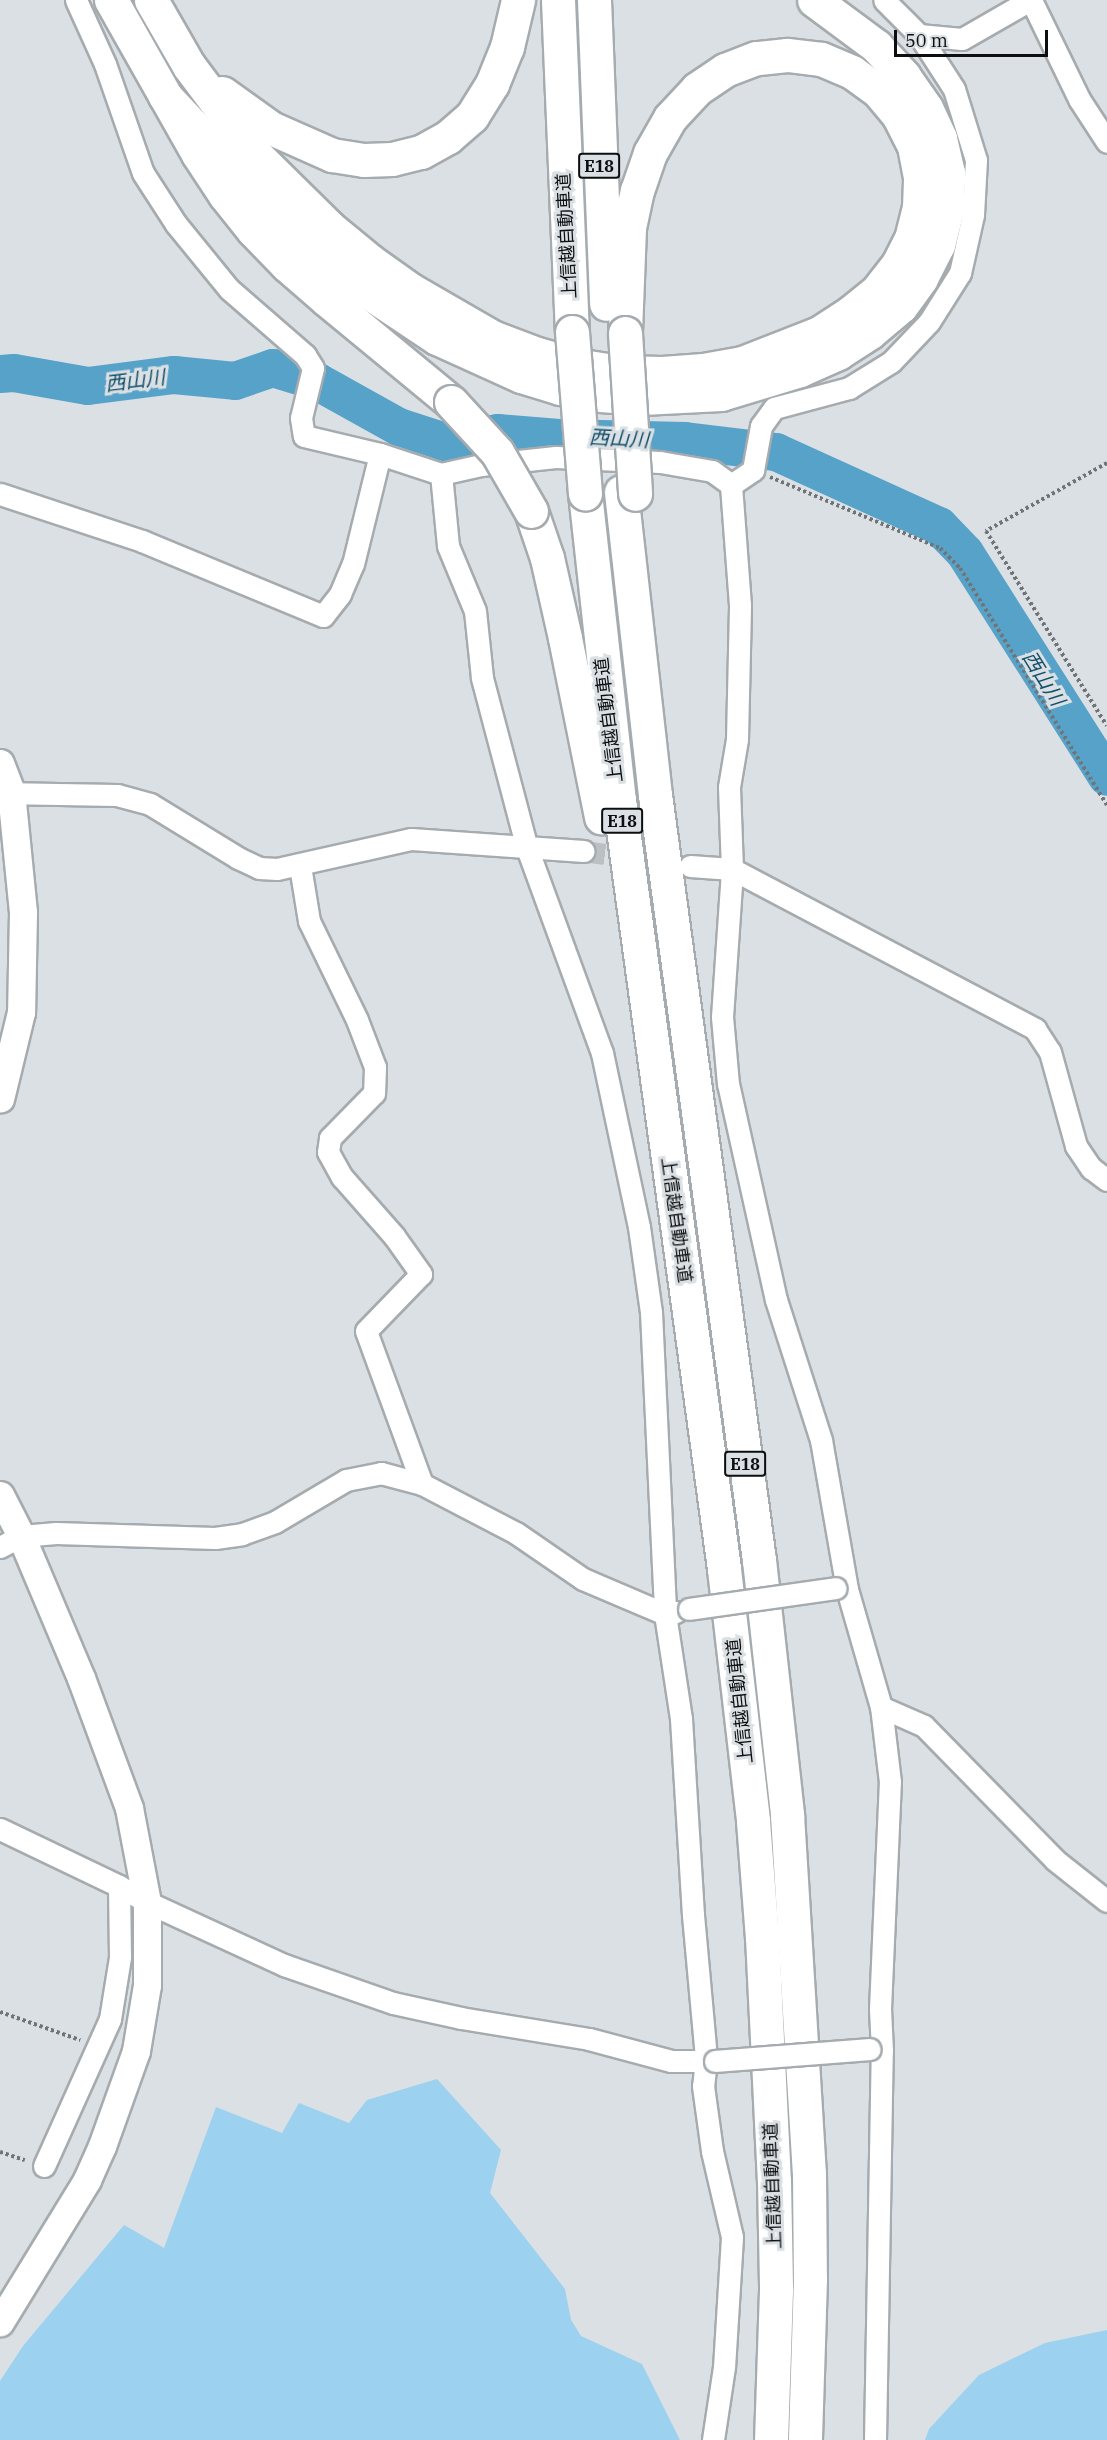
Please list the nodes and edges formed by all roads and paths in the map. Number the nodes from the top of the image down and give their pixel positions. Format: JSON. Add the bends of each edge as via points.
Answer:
{"nodes":[{"id":1,"x":76,"y":0,"type":"edge"},
{"id":2,"x":111,"y":0,"type":"edge"},
{"id":3,"x":518,"y":0,"type":"edge"},
{"id":4,"x":558,"y":0,"type":"edge"},
{"id":5,"x":594,"y":0,"type":"edge"},
{"id":6,"x":814,"y":0,"type":"edge"},
{"id":7,"x":884,"y":0,"type":"edge"},
{"id":8,"x":1031,"y":0,"type":"edge"},
{"id":9,"x":157,"y":12,"type":"edge"},
{"id":10,"x":919,"y":34,"type":"junction"},
{"id":11,"x":165,"y":96,"type":"junction"},
{"id":12,"x":1107,"y":142,"type":"edge"},
{"id":13,"x":616,"y":333,"type":"junction"},
{"id":14,"x":380,"y":454,"type":"junction"},
{"id":15,"x":1107,"y":463,"type":"edge"},
{"id":16,"x":753,"y":470,"type":"junction"},
{"id":17,"x":441,"y":474,"type":"junction"},
{"id":18,"x":731,"y":485,"type":"junction"},
{"id":19,"x":0,"y":494,"type":"edge"},
{"id":20,"x":1107,"y":726,"type":"edge"},
{"id":21,"x":0,"y":763,"type":"edge"},
{"id":22,"x":6,"y":793,"type":"edge"},
{"id":23,"x":1107,"y":805,"type":"edge"},
{"id":24,"x":527,"y":848,"type":"junction"},
{"id":25,"x":584,"y":851,"type":"tunnel mouth"},
{"id":26,"x":300,"y":866,"type":"junction"},
{"id":27,"x":690,"y":867,"type":"tunnel mouth"},
{"id":28,"x":732,"y":869,"type":"junction"},
{"id":29,"x":0,"y":1099,"type":"edge"},
{"id":30,"x":666,"y":1149,"type":"junction"},
{"id":31,"x":1107,"y":1180,"type":"edge"},
{"id":32,"x":422,"y":1484,"type":"junction"},
{"id":33,"x":0,"y":1495,"type":"edge"},
{"id":34,"x":11,"y":1542,"type":"edge"},
{"id":35,"x":842,"y":1588,"type":"junction"},
{"id":36,"x":665,"y":1614,"type":"junction"},
{"id":37,"x":881,"y":1707,"type":"junction"},
{"id":38,"x":0,"y":1828,"type":"edge"},
{"id":39,"x":119,"y":1886,"type":"junction"},
{"id":40,"x":1107,"y":1901,"type":"edge"},
{"id":41,"x":147,"y":1902,"type":"junction"},
{"id":42,"x":0,"y":2012,"type":"edge"},
{"id":43,"x":97,"y":2046,"type":"junction"},
{"id":44,"x":876,"y":2050,"type":"junction"},
{"id":45,"x":711,"y":2060,"type":"junction"},
{"id":46,"x":0,"y":2152,"type":"edge"},
{"id":47,"x":44,"y":2166,"type":"joint"},
{"id":48,"x":0,"y":2322,"type":"edge"},
{"id":49,"x":713,"y":2440,"type":"edge"},
{"id":50,"x":771,"y":2440,"type":"edge"},
{"id":51,"x":805,"y":2440,"type":"edge"},
{"id":52,"x":875,"y":2440,"type":"edge"}],
"edges":[{"from":1,"to":14,"type":"street","via":[[105,64],[143,173],[170,215],[229,289],[305,356],[313,368],[301,417],[304,436]]},
{"from":2,"to":11,"type":"highway"},
{"from":3,"to":9,"type":"highway","via":[[507,47],[492,84],[472,116],[421,152],[364,160],[332,155],[302,144],[241,108],[215,87]]},
{"from":4,"to":30,"type":"highway","name":"上信越自動車道","number":"E18","bridge":true,"via":[[572,332],[585,493],[619,800]]},
{"from":5,"to":13,"type":"highway","name":"上信越自動車道","number":"E18"},
{"from":6,"to":11,"type":"highway","via":[[876,46],[926,108],[940,138],[948,173],[947,210],[921,278],[901,306],[870,332],[838,353],[800,370],[721,394],[642,398],[560,388],[520,376],[437,338],[367,291],[316,250]]},
{"from":7,"to":10,"type":"street"},
{"from":8,"to":10,"type":"street","via":[[962,39]]},
{"from":8,"to":12,"type":"street","via":[[1079,99]]},
{"from":9,"to":13,"type":"highway","via":[[189,66],[255,154],[370,261],[492,337],[537,354],[620,372],[672,372],[742,363],[819,333],[877,291],[911,239],[919,208],[920,177],[914,146],[899,116],[878,91],[852,72],[821,59],[787,55],[756,58],[725,70],[697,89],[670,118],[650,153],[637,190]]},
{"from":10,"to":16,"type":"street","via":[[954,89],[976,160],[974,215],[960,273],[929,322],[891,362],[849,388],[774,408],[761,426]]},
{"from":11,"to":30,"type":"highway","bridge":true,"via":[[198,154],[253,230],[318,293],[451,402],[497,452],[531,511],[547,558],[565,638]]},
{"from":13,"to":51,"type":"highway","name":"上信越自動車道","number":"E18","via":[[636,645],[759,1560],[787,1815],[809,2173]]},
{"from":14,"to":17,"type":"street"},
{"from":14,"to":19,"type":"street","via":[[353,564],[340,594],[323,616],[142,541]]},
{"from":15,"to":20,"type":"path","via":[[986,531]]},
{"from":16,"to":18,"type":"street"},
{"from":16,"to":23,"type":"path","via":[[940,548],[960,567]]},
{"from":17,"to":18,"type":"street","via":[[481,465],[556,457],[660,462],[712,471]]},
{"from":17,"to":24,"type":"street","via":[[448,546],[475,611],[482,678]]},
{"from":18,"to":28,"type":"street","via":[[740,605],[737,739],[729,787]]},
{"from":21,"to":22,"type":"street"},
{"from":22,"to":26,"type":"street","via":[[117,795],[150,804],[259,868]]},
{"from":22,"to":29,"type":"street","via":[[23,912],[21,1012]]},
{"from":24,"to":25,"type":"street"},
{"from":24,"to":26,"type":"street","via":[[411,839]]},
{"from":24,"to":36,"type":"street","via":[[602,1053],[639,1227],[651,1312]]},
{"from":26,"to":32,"type":"street","via":[[309,921],[375,1067],[374,1093],[330,1138],[328,1152],[342,1177],[394,1236],[421,1274],[366,1331]]},
{"from":27,"to":28,"type":"street"},
{"from":28,"to":31,"type":"street","via":[[1035,1029],[1050,1052],[1076,1146],[1090,1168]]},
{"from":28,"to":35,"type":"street","via":[[722,1017],[728,1084],[776,1300],[821,1440]]},
{"from":30,"to":50,"type":"highway","name":"上信越自動車道","number":"E18","via":[[724,1569],[762,1926],[776,2290]]},
{"from":32,"to":34,"type":"street","via":[[381,1473],[346,1480],[275,1522],[242,1534],[215,1538],[56,1533]]},
{"from":32,"to":36,"type":"street","via":[[516,1533],[583,1579]]},
{"from":33,"to":34,"type":"street"},
{"from":34,"to":41,"type":"street","via":[[81,1678],[129,1808]]},
{"from":35,"to":36,"type":"street","bridge":true},
{"from":35,"to":37,"type":"street"},
{"from":36,"to":45,"type":"street","via":[[681,1719],[693,1915]]},
{"from":37,"to":40,"type":"street","via":[[924,1726],[1055,1860]]},
{"from":37,"to":44,"type":"street","via":[[890,1782]]},
{"from":38,"to":39,"type":"street"},
{"from":39,"to":41,"type":"street"},
{"from":39,"to":43,"type":"street","via":[[120,1957],[110,2019]]},
{"from":41,"to":45,"type":"street","via":[[285,1965],[393,2003],[589,2039],[671,2061]]},
{"from":41,"to":48,"type":"street","via":[[147,1984],[136,2051],[87,2180]]},
{"from":42,"to":43,"type":"path"},
{"from":43,"to":47,"type":"street"},
{"from":44,"to":45,"type":"street","bridge":true},
{"from":44,"to":52,"type":"street"},
{"from":45,"to":49,"type":"street","via":[[703,2086],[712,2151],[732,2237],[724,2367]]},
{"from":46,"to":47,"type":"path"}]}
